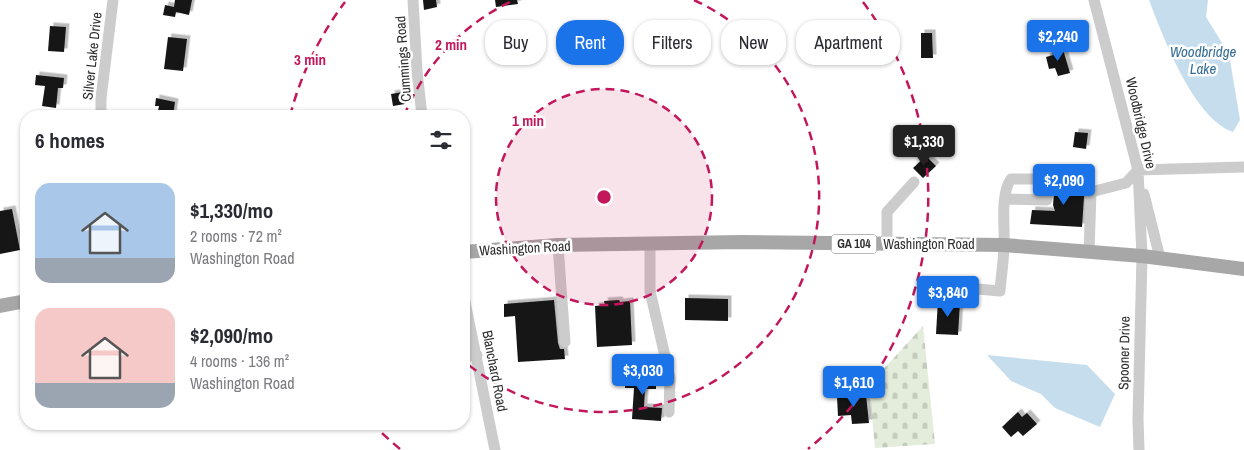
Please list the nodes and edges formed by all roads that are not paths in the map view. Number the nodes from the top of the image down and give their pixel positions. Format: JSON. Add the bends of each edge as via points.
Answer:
{"nodes":[{"id":1,"x":113,"y":0,"type":"edge"},
{"id":2,"x":413,"y":0,"type":"edge"},
{"id":3,"x":1094,"y":0,"type":"edge"},
{"id":4,"x":101,"y":110,"type":"edge"},
{"id":5,"x":421,"y":110,"type":"edge"},
{"id":6,"x":1244,"y":167,"type":"edge"},
{"id":7,"x":1138,"y":170,"type":"junction"},
{"id":8,"x":914,"y":182,"type":"dead end"},
{"id":9,"x":1005,"y":198,"type":"dead end"},
{"id":10,"x":650,"y":244,"type":"junction"},
{"id":11,"x":887,"y":244,"type":"junction"},
{"id":12,"x":558,"y":245,"type":"junction"},
{"id":13,"x":1004,"y":245,"type":"junction"},
{"id":14,"x":470,"y":252,"type":"edge"},
{"id":15,"x":1089,"y":252,"type":"junction"},
{"id":16,"x":1142,"y":256,"type":"junction"},
{"id":17,"x":1160,"y":258,"type":"junction"},
{"id":18,"x":1244,"y":269,"type":"edge"},
{"id":19,"x":932,"y":285,"type":"dead end"},
{"id":20,"x":20,"y":302,"type":"edge"},
{"id":21,"x":0,"y":306,"type":"edge"},
{"id":22,"x":470,"y":324,"type":"edge"},
{"id":23,"x":565,"y":342,"type":"dead end"},
{"id":24,"x":477,"y":355,"type":"junction"},
{"id":25,"x":470,"y":356,"type":"edge"},
{"id":26,"x":669,"y":412,"type":"dead end"},
{"id":27,"x":495,"y":450,"type":"edge"},
{"id":28,"x":1139,"y":450,"type":"edge"}],
"edges":[{"from":1,"to":4,"type":"street","name":"Silver Lake Drive"},
{"from":2,"to":5,"type":"street","name":"Cummings Road"},
{"from":3,"to":7,"type":"street","name":"Woodbridge Drive"},
{"from":6,"to":7,"type":"street"},
{"from":7,"to":15,"type":"street","via":[[1126,182],[1091,192]]},
{"from":7,"to":16,"type":"street","name":"Woodbridge Drive"},
{"from":7,"to":17,"type":"street"},
{"from":8,"to":11,"type":"street","via":[[887,212]]},
{"from":9,"to":13,"type":"street"},
{"from":10,"to":11,"type":"main road","name":"Washington Road","number":"GA 104"},
{"from":10,"to":12,"type":"main road","name":"Washington Road","number":"GA 104"},
{"from":10,"to":26,"type":"street","via":[[650,291],[670,378]]},
{"from":11,"to":13,"type":"main road","name":"Washington Road","number":"GA 104"},
{"from":12,"to":14,"type":"main road","name":"Washington Road","number":"GA 104"},
{"from":12,"to":23,"type":"street"},
{"from":13,"to":15,"type":"main road","name":"Washington Road","number":"GA 104"},
{"from":13,"to":19,"type":"street","via":[[1000,292]]},
{"from":15,"to":16,"type":"main road","name":"Washington Road","number":"GA 104"},
{"from":16,"to":17,"type":"main road","name":"Washington Road","number":"GA 104"},
{"from":16,"to":28,"type":"street","name":"Spooner Drive"},
{"from":17,"to":18,"type":"main road","name":"Washington Road","number":"GA 104"},
{"from":20,"to":21,"type":"main road"},
{"from":22,"to":24,"type":"street","name":"Blanchard Road"},
{"from":24,"to":25,"type":"street"},
{"from":24,"to":27,"type":"street","name":"Blanchard Road"}]}
